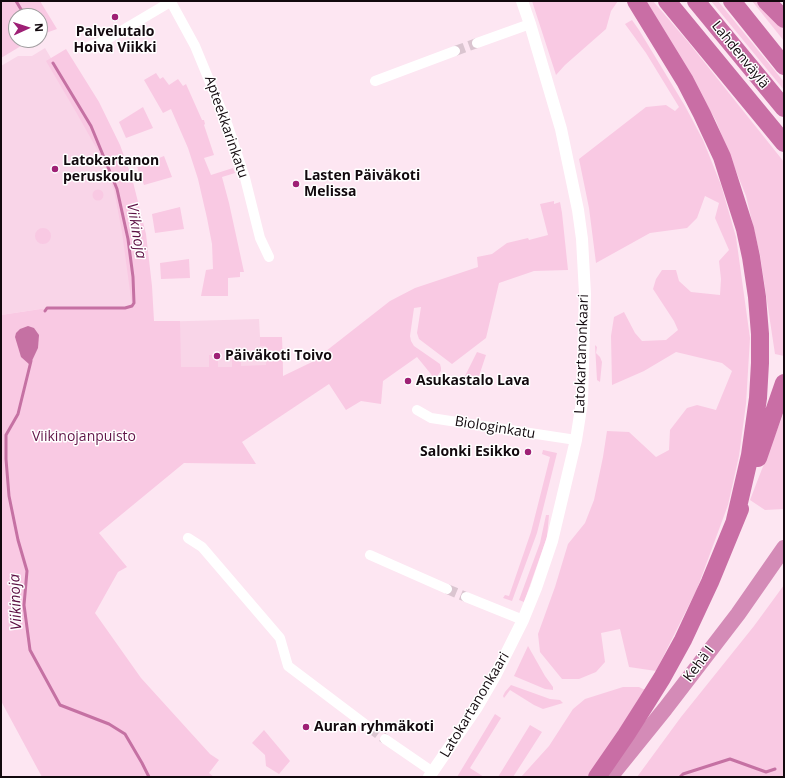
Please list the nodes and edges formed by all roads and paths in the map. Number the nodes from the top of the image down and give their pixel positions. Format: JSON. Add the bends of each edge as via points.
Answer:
{"nodes":[{"id":1,"x":172,"y":1,"type":"edge"},
{"id":2,"x":522,"y":1,"type":"edge"},
{"id":3,"x":636,"y":1,"type":"edge"},
{"id":4,"x":667,"y":1,"type":"edge"},
{"id":5,"x":696,"y":1,"type":"edge"},
{"id":6,"x":732,"y":1,"type":"edge"},
{"id":7,"x":766,"y":1,"type":"edge"},
{"id":8,"x":784,"y":19,"type":"edge"},
{"id":9,"x":530,"y":24,"type":"junction"},
{"id":10,"x":477,"y":43,"type":"tunnel mouth"},
{"id":11,"x":86,"y":48,"type":"dead end"},
{"id":12,"x":455,"y":51,"type":"tunnel mouth"},
{"id":13,"x":784,"y":66,"type":"edge"},
{"id":14,"x":375,"y":82,"type":"dead end"},
{"id":15,"x":784,"y":108,"type":"edge"},
{"id":16,"x":784,"y":143,"type":"edge"},
{"id":17,"x":269,"y":257,"type":"dead end"},
{"id":18,"x":784,"y":384,"type":"edge"},
{"id":19,"x":417,"y":410,"type":"dead end"},
{"id":20,"x":576,"y":440,"type":"junction"},
{"id":21,"x":735,"y":520,"type":"junction"},
{"id":22,"x":188,"y":538,"type":"dead end"},
{"id":23,"x":784,"y":548,"type":"edge"},
{"id":24,"x":370,"y":555,"type":"dead end"},
{"id":25,"x":447,"y":589,"type":"tunnel mouth"},
{"id":26,"x":466,"y":597,"type":"tunnel mouth"},
{"id":27,"x":523,"y":620,"type":"junction"},
{"id":28,"x":370,"y":728,"type":"tunnel mouth"},
{"id":29,"x":385,"y":739,"type":"tunnel mouth"},
{"id":30,"x":431,"y":775,"type":"edge"},
{"id":31,"x":597,"y":777,"type":"edge"},
{"id":32,"x":610,"y":777,"type":"edge"}],
"edges":[{"from":1,"to":11,"type":"street","via":[[106,40]]},
{"from":1,"to":17,"type":"street","name":"Apteekkarinkatu","via":[[195,46],[226,119],[245,178],[260,238]]},
{"from":2,"to":9,"type":"street","name":"Latokartanonkaari"},
{"from":3,"to":21,"type":"highway","via":[[685,81],[722,157],[743,222],[751,257],[760,334],[758,398],[750,455]]},
{"from":4,"to":16,"type":"highway"},
{"from":5,"to":15,"type":"highway","name":"Lahdenväylä"},
{"from":6,"to":13,"type":"highway","name":"Lahdenväylä"},
{"from":7,"to":8,"type":"highway"},
{"from":9,"to":10,"type":"street"},
{"from":9,"to":20,"type":"street","name":"Latokartanonkaari","via":[[561,130],[574,186],[582,239],[585,294],[584,350],[582,402]]},
{"from":12,"to":14,"type":"street"},
{"from":18,"to":21,"type":"highway"},
{"from":19,"to":20,"type":"street","name":"Biologinkatu","via":[[431,418]]},
{"from":20,"to":27,"type":"street","name":"Latokartanonkaari","via":[[552,541]]},
{"from":21,"to":31,"type":"highway","via":[[683,640],[643,709]]},
{"from":22,"to":28,"type":"street","via":[[202,547],[280,638],[288,666]]},
{"from":23,"to":32,"type":"highway","name":"Kehä I","via":[[738,614]]},
{"from":24,"to":25,"type":"street"},
{"from":26,"to":27,"type":"street"},
{"from":27,"to":30,"type":"street","name":"Latokartanonkaari","via":[[477,707]]},
{"from":29,"to":30,"type":"street"}]}
